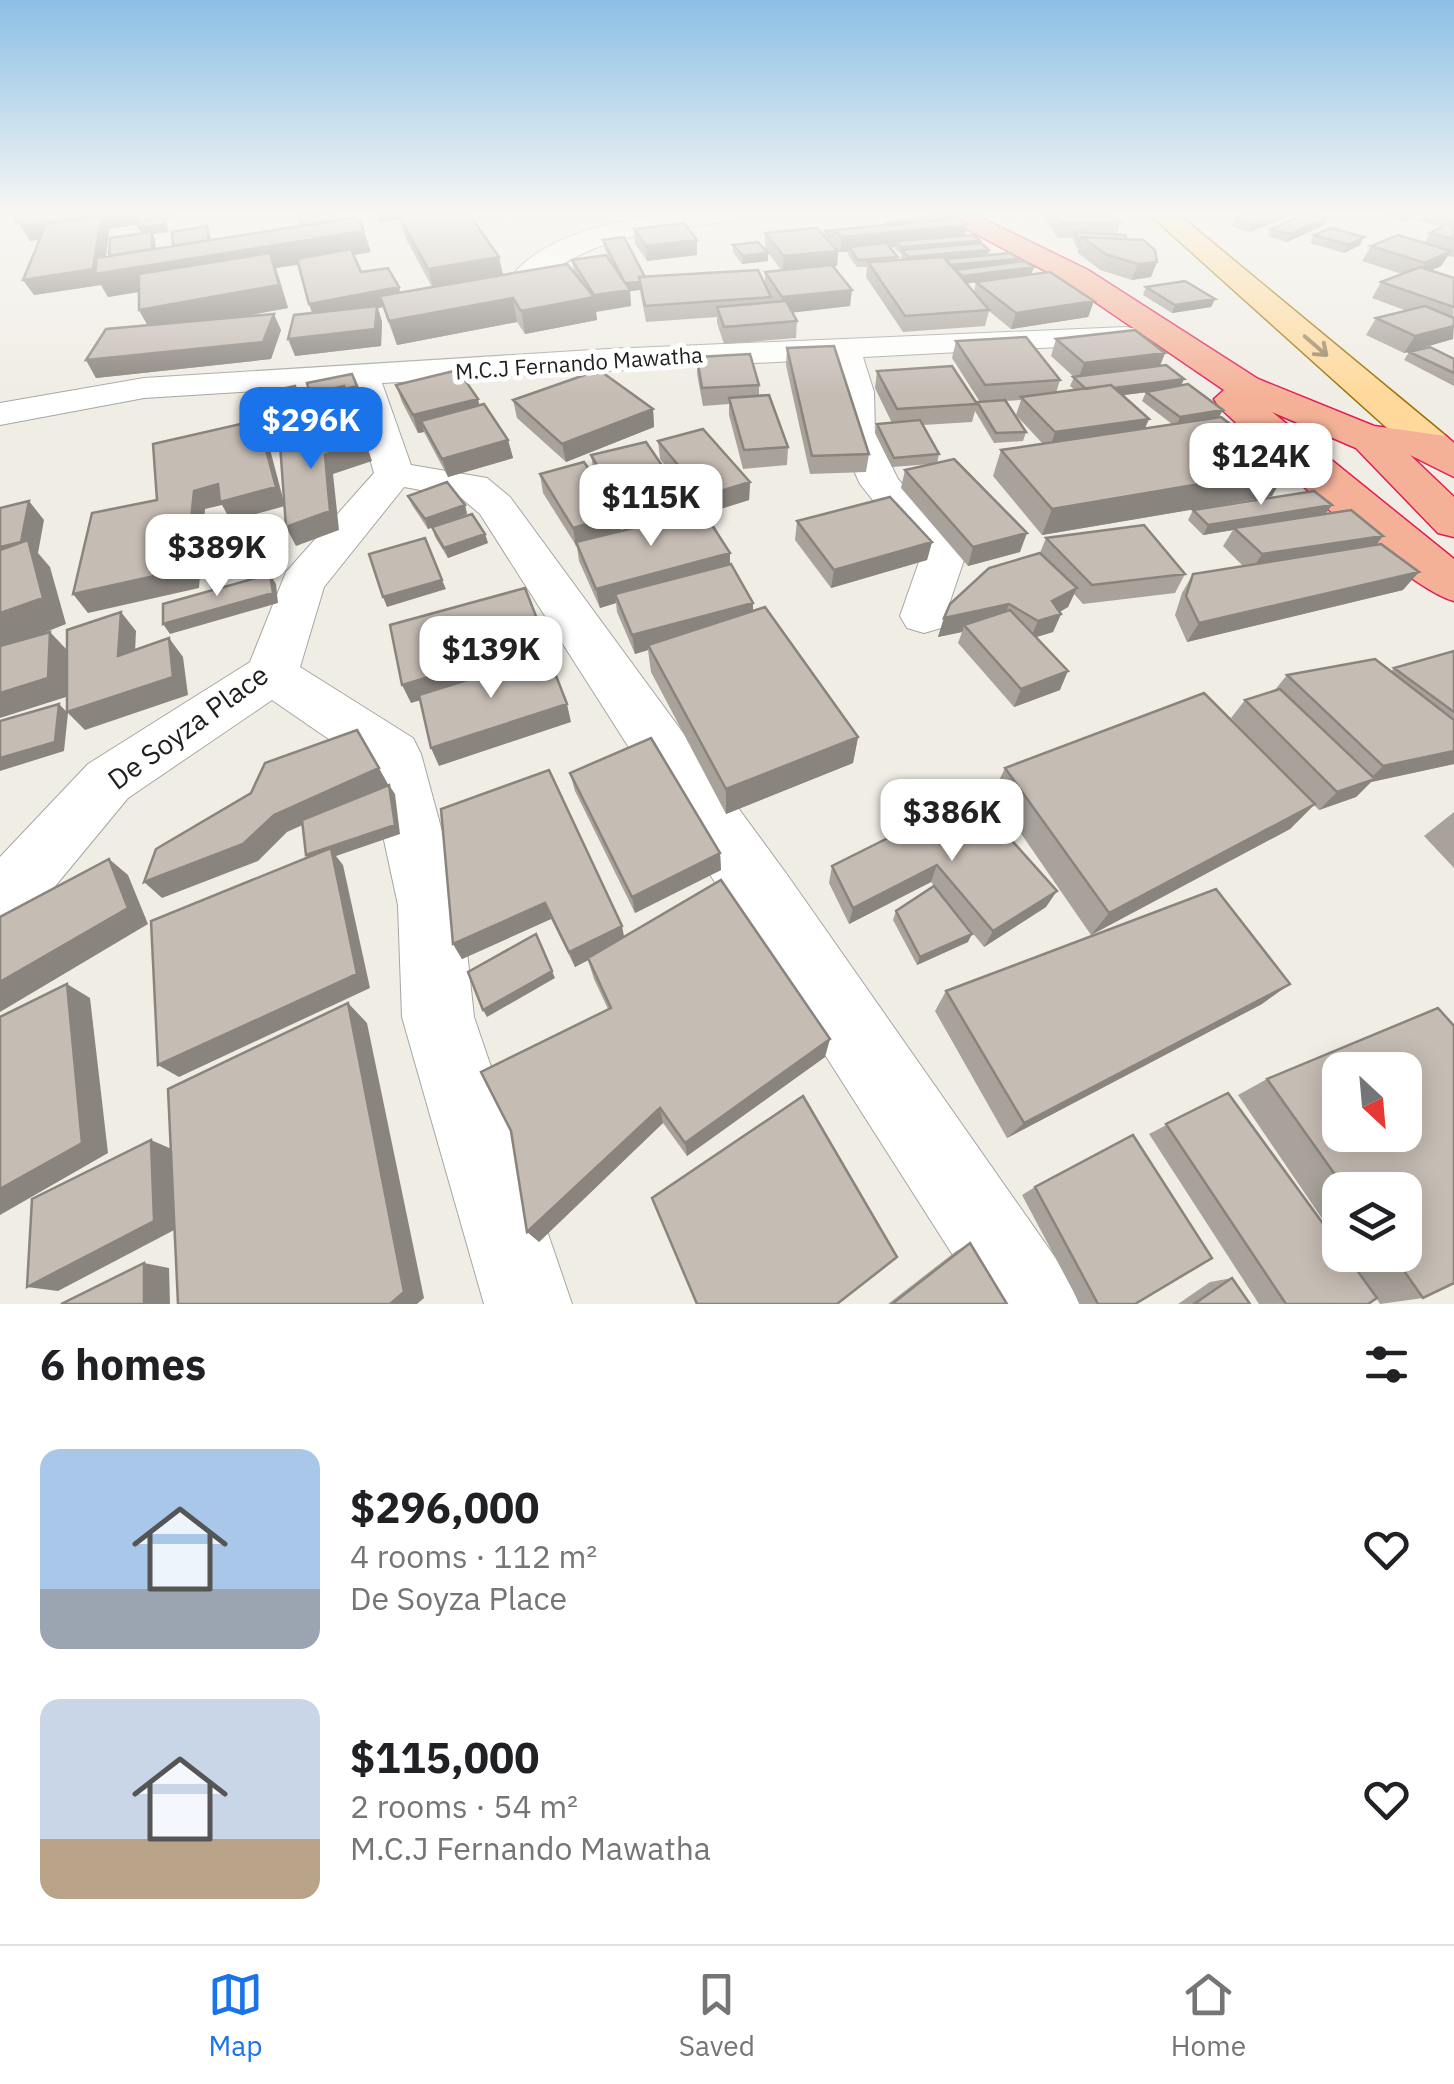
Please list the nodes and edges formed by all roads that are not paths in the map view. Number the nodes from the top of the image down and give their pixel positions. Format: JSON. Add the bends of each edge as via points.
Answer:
{"nodes":[{"id":1,"x":527,"y":275,"type":"edge"},
{"id":2,"x":1075,"y":275,"type":"edge"},
{"id":3,"x":1192,"y":275,"type":"edge"},
{"id":4,"x":1233,"y":275,"type":"edge"},
{"id":5,"x":522,"y":280,"type":"edge"},
{"id":6,"x":1160,"y":333,"type":"junction"},
{"id":7,"x":844,"y":348,"type":"junction"},
{"id":8,"x":363,"y":377,"type":"junction"},
{"id":9,"x":1243,"y":406,"type":"junction"},
{"id":10,"x":0,"y":414,"type":"edge"},
{"id":11,"x":1370,"y":440,"type":"junction"},
{"id":12,"x":1443,"y":455,"type":"edge"},
{"id":13,"x":394,"y":474,"type":"junction"},
{"id":14,"x":1454,"y":523,"type":"edge"},
{"id":15,"x":1454,"y":584,"type":"edge"},
{"id":16,"x":924,"y":616,"type":"dead end"},
{"id":17,"x":272,"y":674,"type":"junction"},
{"id":18,"x":0,"y":903,"type":"edge"},
{"id":19,"x":528,"y":1304,"type":"edge"},
{"id":20,"x":1035,"y":1304,"type":"edge"}],
"edges":[{"from":1,"to":5,"type":"street"},
{"from":2,"to":6,"type":"highway"},
{"from":3,"to":11,"type":"main road"},
{"from":4,"to":12,"type":"main road","one_way":true},
{"from":6,"to":7,"type":"street","name":"M.C.J Fernando Mawatha"},
{"from":6,"to":9,"type":"highway"},
{"from":6,"to":11,"type":"highway","via":[[1245,387]]},
{"from":7,"to":8,"type":"street","name":"M.C.J Fernando Mawatha"},
{"from":7,"to":16,"type":"street","via":[[857,392],[856,433],[880,484],[943,558]]},
{"from":8,"to":10,"type":"street","name":"M.C.J Fernando Mawatha","via":[[144,388]]},
{"from":8,"to":13,"type":"street"},
{"from":9,"to":11,"type":"highway"},
{"from":9,"to":15,"type":"highway"},
{"from":11,"to":12,"type":"highway"},
{"from":11,"to":14,"type":"highway"},
{"from":13,"to":17,"type":"street","name":"De Soyza Place","via":[[302,583]]},
{"from":13,"to":20,"type":"street","via":[[473,487],[495,506]]},
{"from":17,"to":18,"type":"street","name":"De Soyza Place","via":[[108,781]]},
{"from":17,"to":19,"type":"street","via":[[393,754],[430,905],[438,1017]]}]}
